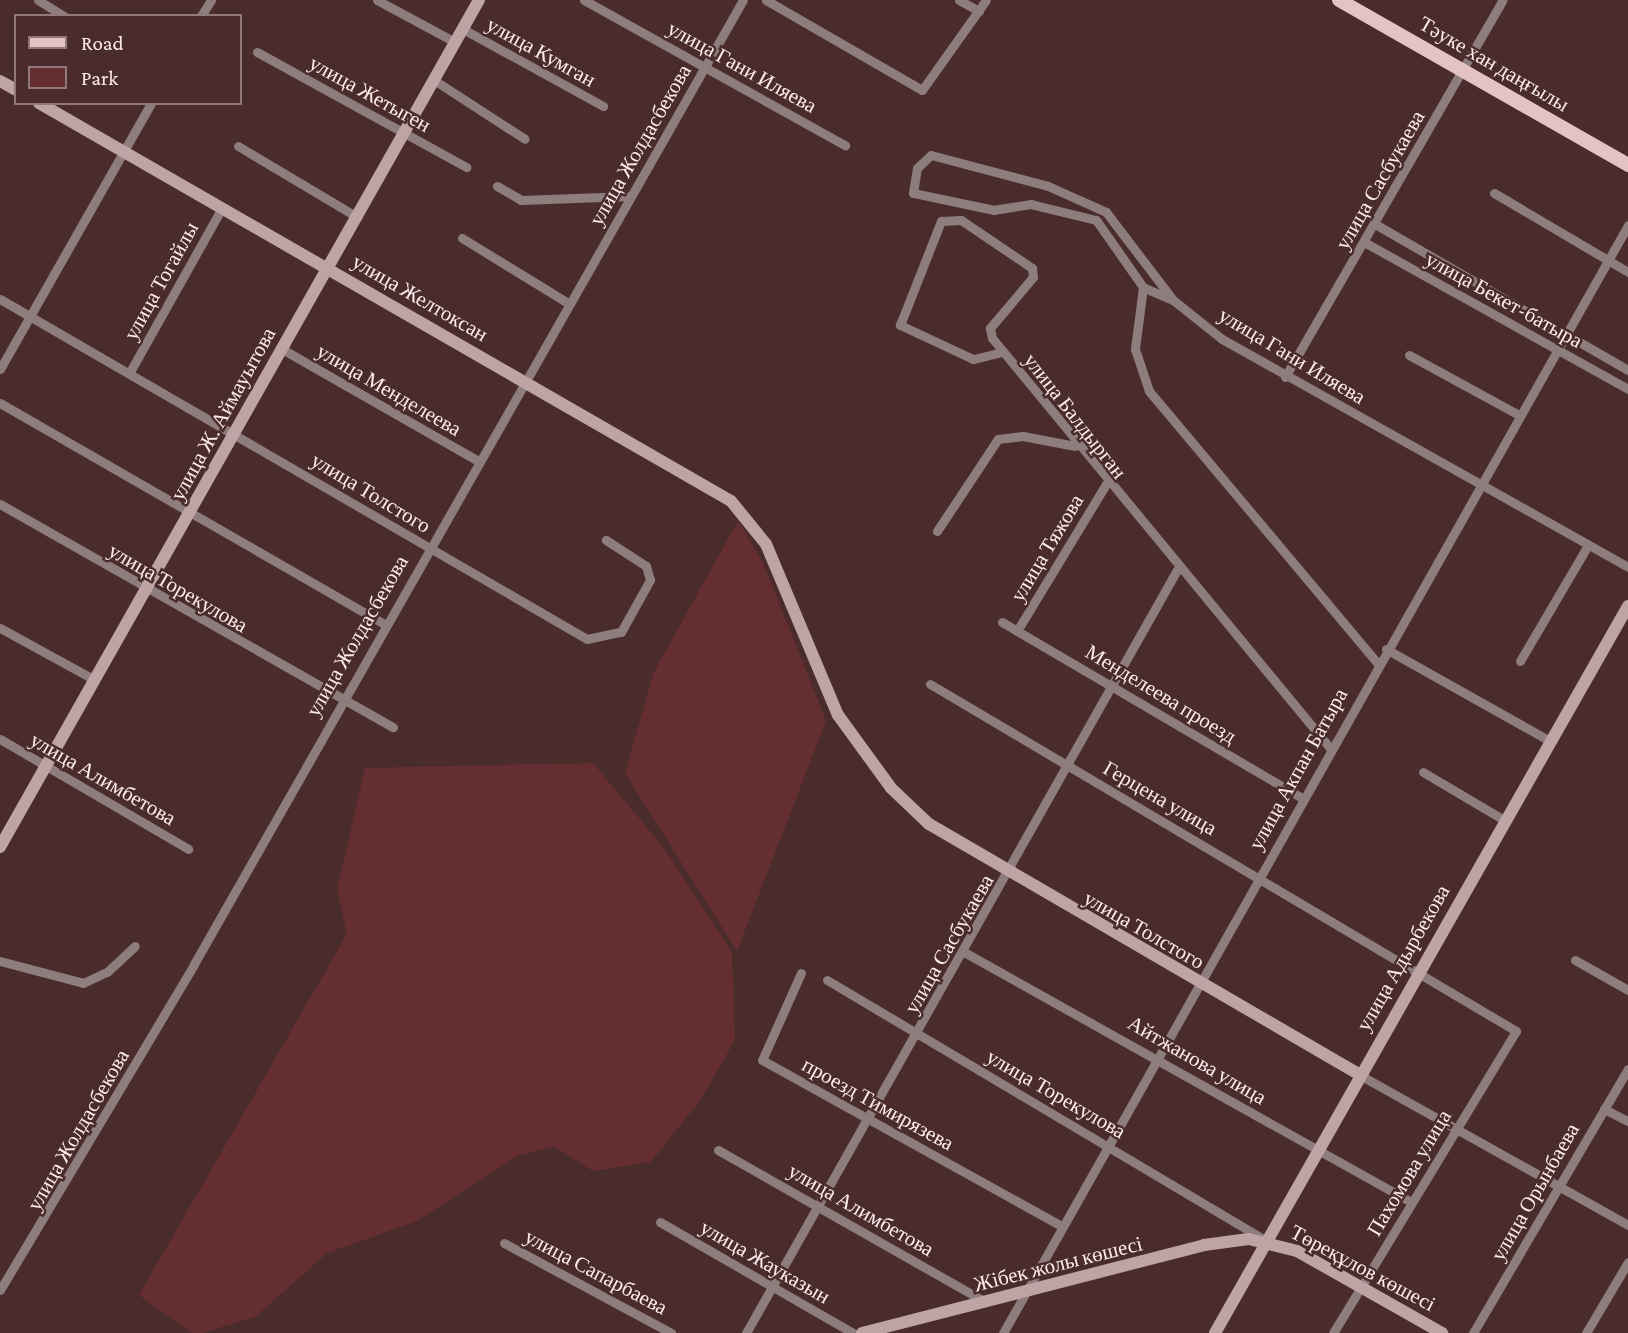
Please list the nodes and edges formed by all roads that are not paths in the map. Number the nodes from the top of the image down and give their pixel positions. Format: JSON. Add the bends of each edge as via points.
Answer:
{"nodes":[{"id":1,"x":38,"y":0,"type":"edge"},
{"id":2,"x":377,"y":0,"type":"edge"},
{"id":3,"x":479,"y":0,"type":"edge"},
{"id":4,"x":584,"y":0,"type":"edge"},
{"id":5,"x":743,"y":0,"type":"edge"},
{"id":6,"x":766,"y":0,"type":"edge"},
{"id":7,"x":959,"y":0,"type":"edge"},
{"id":8,"x":986,"y":0,"type":"edge"},
{"id":9,"x":1339,"y":0,"type":"edge"},
{"id":10,"x":1353,"y":0,"type":"edge"},
{"id":11,"x":1503,"y":0,"type":"edge"},
{"id":12,"x":979,"y":11,"type":"junction"},
{"id":13,"x":61,"y":14,"type":"edge"},
{"id":14,"x":463,"y":29,"type":"junction"},
{"id":15,"x":454,"y":43,"type":"junction"},
{"id":16,"x":257,"y":52,"type":"dead end"},
{"id":17,"x":706,"y":66,"type":"junction"},
{"id":18,"x":1466,"y":68,"type":"junction"},
{"id":19,"x":434,"y":80,"type":"junction"},
{"id":20,"x":42,"y":105,"type":"edge"},
{"id":21,"x":150,"y":105,"type":"edge"},
{"id":22,"x":603,"y":106,"type":"dead end"},
{"id":23,"x":404,"y":133,"type":"junction"},
{"id":24,"x":525,"y":139,"type":"dead end"},
{"id":25,"x":845,"y":145,"type":"dead end"},
{"id":26,"x":238,"y":146,"type":"dead end"},
{"id":27,"x":124,"y":152,"type":"junction"},
{"id":28,"x":1628,"y":155,"type":"edge"},
{"id":29,"x":1628,"y":165,"type":"edge"},
{"id":30,"x":466,"y":167,"type":"dead end"},
{"id":31,"x":497,"y":186,"type":"dead end"},
{"id":32,"x":1494,"y":193,"type":"dead end"},
{"id":33,"x":630,"y":196,"type":"junction"},
{"id":34,"x":222,"y":208,"type":"junction"},
{"id":35,"x":357,"y":216,"type":"junction"},
{"id":36,"x":1374,"y":224,"type":"junction"},
{"id":37,"x":1628,"y":225,"type":"edge"},
{"id":38,"x":462,"y":238,"type":"dead end"},
{"id":39,"x":1364,"y":242,"type":"junction"},
{"id":40,"x":1607,"y":261,"type":"junction"},
{"id":41,"x":328,"y":268,"type":"junction"},
{"id":42,"x":1628,"y":272,"type":"edge"},
{"id":43,"x":1142,"y":284,"type":"junction"},
{"id":44,"x":0,"y":299,"type":"edge"},
{"id":45,"x":1173,"y":300,"type":"junction"},
{"id":46,"x":568,"y":303,"type":"junction"},
{"id":47,"x":30,"y":315,"type":"junction"},
{"id":48,"x":1565,"y":334,"type":"junction"},
{"id":49,"x":282,"y":349,"type":"junction"},
{"id":50,"x":1556,"y":349,"type":"junction"},
{"id":51,"x":1002,"y":352,"type":"junction"},
{"id":52,"x":1409,"y":355,"type":"dead end"},
{"id":53,"x":0,"y":369,"type":"edge"},
{"id":54,"x":131,"y":370,"type":"junction"},
{"id":55,"x":1628,"y":370,"type":"edge"},
{"id":56,"x":1285,"y":377,"type":"junction"},
{"id":57,"x":524,"y":379,"type":"junction"},
{"id":58,"x":1628,"y":389,"type":"edge"},
{"id":59,"x":0,"y":403,"type":"edge"},
{"id":60,"x":1519,"y":415,"type":"junction"},
{"id":61,"x":235,"y":433,"type":"junction"},
{"id":62,"x":1075,"y":446,"type":"junction"},
{"id":63,"x":478,"y":461,"type":"junction"},
{"id":64,"x":1479,"y":483,"type":"junction"},
{"id":65,"x":1106,"y":484,"type":"junction"},
{"id":66,"x":0,"y":504,"type":"edge"},
{"id":67,"x":190,"y":512,"type":"junction"},
{"id":68,"x":937,"y":531,"type":"dead end"},
{"id":69,"x":606,"y":540,"type":"dead end"},
{"id":70,"x":766,"y":544,"type":"joint"},
{"id":71,"x":1588,"y":545,"type":"junction"},
{"id":72,"x":427,"y":550,"type":"junction"},
{"id":73,"x":1628,"y":567,"type":"edge"},
{"id":74,"x":1177,"y":570,"type":"junction"},
{"id":75,"x":146,"y":590,"type":"junction"},
{"id":76,"x":1628,"y":606,"type":"edge"},
{"id":77,"x":1002,"y":622,"type":"dead end"},
{"id":78,"x":383,"y":623,"type":"junction"},
{"id":79,"x":0,"y":628,"type":"edge"},
{"id":80,"x":1017,"y":631,"type":"junction"},
{"id":81,"x":1386,"y":649,"type":"junction"},
{"id":82,"x":1520,"y":661,"type":"dead end"},
{"id":83,"x":1378,"y":664,"type":"junction"},
{"id":84,"x":95,"y":680,"type":"junction"},
{"id":85,"x":930,"y":684,"type":"dead end"},
{"id":86,"x":1112,"y":684,"type":"junction"},
{"id":87,"x":339,"y":701,"type":"junction"},
{"id":88,"x":393,"y":727,"type":"dead end"},
{"id":89,"x":0,"y":739,"type":"edge"},
{"id":90,"x":1550,"y":741,"type":"junction"},
{"id":91,"x":1330,"y":748,"type":"junction"},
{"id":92,"x":1067,"y":764,"type":"junction"},
{"id":93,"x":47,"y":766,"type":"junction"},
{"id":94,"x":1423,"y":772,"type":"dead end"},
{"id":95,"x":1301,"y":799,"type":"junction"},
{"id":96,"x":1504,"y":820,"type":"junction"},
{"id":97,"x":0,"y":847,"type":"edge"},
{"id":98,"x":188,"y":849,"type":"dead end"},
{"id":99,"x":1009,"y":874,"type":"junction"},
{"id":100,"x":1258,"y":876,"type":"junction"},
{"id":101,"x":135,"y":946,"type":"dead end"},
{"id":102,"x":964,"y":952,"type":"junction"},
{"id":103,"x":1575,"y":960,"type":"dead end"},
{"id":104,"x":0,"y":961,"type":"edge"},
{"id":105,"x":1418,"y":971,"type":"junction"},
{"id":106,"x":801,"y":973,"type":"dead end"},
{"id":107,"x":827,"y":980,"type":"dead end"},
{"id":108,"x":1197,"y":983,"type":"junction"},
{"id":109,"x":1628,"y":990,"type":"edge"},
{"id":110,"x":1516,"y":1031,"type":"joint"},
{"id":111,"x":917,"y":1035,"type":"junction"},
{"id":112,"x":1156,"y":1056,"type":"junction"},
{"id":113,"x":1628,"y":1069,"type":"edge"},
{"id":114,"x":1358,"y":1074,"type":"junction"},
{"id":115,"x":1604,"y":1109,"type":"junction"},
{"id":116,"x":868,"y":1117,"type":"junction"},
{"id":117,"x":1628,"y":1121,"type":"edge"},
{"id":118,"x":1457,"y":1129,"type":"junction"},
{"id":119,"x":1107,"y":1143,"type":"junction"},
{"id":120,"x":1317,"y":1148,"type":"junction"},
{"id":121,"x":718,"y":1150,"type":"dead end"},
{"id":122,"x":1559,"y":1185,"type":"junction"},
{"id":123,"x":1411,"y":1202,"type":"junction"},
{"id":124,"x":817,"y":1204,"type":"junction"},
{"id":125,"x":660,"y":1222,"type":"dead end"},
{"id":126,"x":1628,"y":1225,"type":"edge"},
{"id":127,"x":1062,"y":1226,"type":"junction"},
{"id":128,"x":1265,"y":1240,"type":"junction"},
{"id":129,"x":504,"y":1242,"type":"dead end"},
{"id":130,"x":1628,"y":1262,"type":"edge"},
{"id":131,"x":771,"y":1286,"type":"junction"},
{"id":132,"x":1361,"y":1286,"type":"junction"},
{"id":133,"x":0,"y":1290,"type":"edge"},
{"id":134,"x":1026,"y":1293,"type":"junction"},
{"id":135,"x":986,"y":1302,"type":"junction"},
{"id":136,"x":870,"y":1332,"type":"edge"},
{"id":137,"x":671,"y":1333,"type":"edge"},
{"id":138,"x":746,"y":1333,"type":"edge"},
{"id":139,"x":853,"y":1333,"type":"edge"},
{"id":140,"x":1003,"y":1333,"type":"edge"},
{"id":141,"x":1215,"y":1333,"type":"edge"},
{"id":142,"x":1333,"y":1333,"type":"edge"},
{"id":143,"x":1443,"y":1333,"type":"edge"},
{"id":144,"x":1473,"y":1333,"type":"edge"},
{"id":145,"x":1586,"y":1333,"type":"edge"}],
"edges":[{"from":1,"to":13,"type":"street"},
{"from":2,"to":15,"type":"street"},
{"from":3,"to":14,"type":"street","name":"улица Ж. Аймауытова"},
{"from":4,"to":17,"type":"street","name":"улица Гани Иляева"},
{"from":5,"to":17,"type":"street","name":"улица Жолдасбекова"},
{"from":6,"to":12,"type":"street","via":[[912,88],[929,88]]},
{"from":7,"to":12,"type":"street"},
{"from":8,"to":12,"type":"street"},
{"from":9,"to":18,"type":"main road","name":"Тәуке хан даңғылы"},
{"from":10,"to":18,"type":"main road","name":"Тәуке хан даңғылы"},
{"from":11,"to":18,"type":"street","name":"улица Сасбукаева"},
{"from":14,"to":15,"type":"street","name":"улица Ж. Аймауытова"},
{"from":14,"to":22,"type":"street","name":"улица Кумган"},
{"from":15,"to":19,"type":"street","name":"улица Ж. Аймауытова"},
{"from":16,"to":23,"type":"street","name":"улица Жетыген"},
{"from":17,"to":25,"type":"street","name":"улица Гани Иляева"},
{"from":17,"to":33,"type":"street","name":"улица Жолдасбекова"},
{"from":18,"to":28,"type":"main road","name":"Тәуке хан даңғылы"},
{"from":18,"to":29,"type":"main road","name":"Тәуке хан даңғылы"},
{"from":18,"to":36,"type":"street","name":"улица Сасбукаева"},
{"from":19,"to":23,"type":"street","name":"улица Ж. Аймауытова"},
{"from":19,"to":24,"type":"street"},
{"from":20,"to":27,"type":"street","name":"улица Желтоксан"},
{"from":21,"to":27,"type":"street"},
{"from":23,"to":30,"type":"street","name":"улица Жетыген"},
{"from":23,"to":35,"type":"street","name":"улица Ж. Аймауытова"},
{"from":26,"to":35,"type":"street"},
{"from":27,"to":34,"type":"street","name":"улица Желтоксан"},
{"from":27,"to":47,"type":"street"},
{"from":31,"to":33,"type":"street","via":[[521,200]]},
{"from":32,"to":40,"type":"street"},
{"from":33,"to":46,"type":"street","name":"улица Жолдасбекова"},
{"from":34,"to":41,"type":"street","name":"улица Желтоксан"},
{"from":34,"to":54,"type":"street","name":"улица Тогайлы"},
{"from":35,"to":41,"type":"street","name":"улица Ж. Аймауытова"},
{"from":36,"to":39,"type":"street","name":"улица Сасбукаева"},
{"from":36,"to":48,"type":"street","name":"улица Бекет-батыра"},
{"from":37,"to":40,"type":"street","name":"улица Акпан Батыра"},
{"from":38,"to":46,"type":"street"},
{"from":39,"to":50,"type":"street","name":"улица Бекет-батыра"},
{"from":39,"to":56,"type":"street","name":"улица Сасбукаева"},
{"from":40,"to":42,"type":"street"},
{"from":40,"to":48,"type":"street","name":"улица Акпан Батыра"},
{"from":41,"to":49,"type":"street","name":"улица Ж. Аймауытова"},
{"from":41,"to":57,"type":"street","name":"улица Желтоксан"},
{"from":43,"to":45,"type":"street"},
{"from":43,"to":45,"type":"street","name":"улица Гани Иляева","via":[[1096,220],[1031,204],[994,210],[913,193],[917,168],[931,155],[1048,186],[1106,212]]},
{"from":43,"to":83,"type":"street","via":[[1135,349],[1149,391]]},
{"from":44,"to":47,"type":"street","name":"улица Толстого"},
{"from":45,"to":56,"type":"street","name":"улица Гани Иляева"},
{"from":46,"to":57,"type":"street","name":"улица Жолдасбекова"},
{"from":47,"to":53,"type":"street"},
{"from":47,"to":54,"type":"street","name":"улица Толстого"},
{"from":48,"to":50,"type":"street","name":"улица Акпан Батыра"},
{"from":48,"to":55,"type":"street","name":"улица Бекет-батыра"},
{"from":49,"to":61,"type":"street","name":"улица Ж. Аймауытова"},
{"from":49,"to":63,"type":"street","name":"улица Менделеева"},
{"from":50,"to":58,"type":"street","name":"улица Бекет-батыра"},
{"from":50,"to":60,"type":"street","name":"улица Акпан Батыра"},
{"from":51,"to":51,"type":"street","name":"улица Балдырган","via":[[990,328],[1035,273],[998,240],[961,220],[938,224],[900,325],[973,359]]},
{"from":51,"to":62,"type":"street","name":"улица Балдырган"},
{"from":52,"to":60,"type":"street"},
{"from":54,"to":61,"type":"street","name":"улица Толстого"},
{"from":56,"to":64,"type":"street","name":"улица Гани Иляева"},
{"from":57,"to":63,"type":"street","name":"улица Жолдасбекова"},
{"from":57,"to":70,"type":"street","name":"улица Желтоксан","via":[[731,501]]},
{"from":59,"to":67,"type":"street"},
{"from":60,"to":64,"type":"street","name":"улица Акпан Батыра"},
{"from":61,"to":67,"type":"street","name":"улица Ж. Аймауытова"},
{"from":61,"to":72,"type":"street","name":"улица Толстого"},
{"from":62,"to":65,"type":"street","name":"улица Балдырган"},
{"from":62,"to":68,"type":"street","via":[[1023,436],[998,439]]},
{"from":63,"to":72,"type":"street","name":"улица Жолдасбекова"},
{"from":64,"to":71,"type":"street","name":"улица Гани Иляева"},
{"from":64,"to":81,"type":"street","name":"улица Акпан Батыра"},
{"from":65,"to":74,"type":"street","name":"улица Балдырган"},
{"from":65,"to":80,"type":"street","name":"улица Тяжова"},
{"from":66,"to":75,"type":"street","name":"улица Торекулова"},
{"from":67,"to":75,"type":"street","name":"улица Ж. Аймауытова"},
{"from":67,"to":78,"type":"street"},
{"from":69,"to":72,"type":"street","name":"улица Толстого","via":[[646,566],[650,580],[621,632],[586,639]]},
{"from":70,"to":99,"type":"street","name":"улица Толстого","via":[[838,715],[863,750],[929,824]]},
{"from":71,"to":73,"type":"street","name":"улица Гани Иляева"},
{"from":71,"to":82,"type":"street"},
{"from":72,"to":78,"type":"street","name":"улица Жолдасбекова"},
{"from":74,"to":86,"type":"street","name":"улица Сасбукаева"},
{"from":74,"to":91,"type":"street","name":"улица Балдырган"},
{"from":75,"to":84,"type":"street","name":"улица Ж. Аймауытова"},
{"from":75,"to":87,"type":"street","name":"улица Торекулова"},
{"from":76,"to":90,"type":"street","name":"улица Адырбекова"},
{"from":77,"to":80,"type":"street","name":"Менделеева проезд"},
{"from":78,"to":87,"type":"street","name":"улица Жолдасбекова"},
{"from":79,"to":84,"type":"street"},
{"from":80,"to":86,"type":"street","name":"Менделеева проезд"},
{"from":81,"to":83,"type":"street","name":"улица Акпан Батыра"},
{"from":81,"to":90,"type":"street"},
{"from":83,"to":91,"type":"street","name":"улица Акпан Батыра"},
{"from":84,"to":93,"type":"street","name":"улица Ж. Аймауытова"},
{"from":85,"to":92,"type":"street","name":"Герцена улица"},
{"from":86,"to":92,"type":"street","name":"улица Сасбукаева"},
{"from":86,"to":95,"type":"street","name":"Менделеева проезд"},
{"from":87,"to":88,"type":"street","name":"улица Торекулова"},
{"from":87,"to":133,"type":"street","name":"улица Жолдасбекова","via":[[187,976]]},
{"from":89,"to":93,"type":"street","name":"улица Алимбетова"},
{"from":90,"to":96,"type":"street","name":"улица Адырбекова"},
{"from":91,"to":95,"type":"street","name":"улица Акпан Батыра"},
{"from":92,"to":99,"type":"street","name":"улица Сасбукаева"},
{"from":92,"to":100,"type":"street","name":"Герцена улица"},
{"from":93,"to":97,"type":"street","name":"улица Ж. Аймауытова"},
{"from":93,"to":98,"type":"street","name":"улица Алимбетова"},
{"from":94,"to":96,"type":"street"},
{"from":95,"to":100,"type":"street","name":"улица Акпан Батыра"},
{"from":96,"to":105,"type":"street","name":"улица Адырбекова"},
{"from":99,"to":102,"type":"street","name":"улица Сасбукаева"},
{"from":99,"to":108,"type":"street","name":"улица Толстого"},
{"from":100,"to":105,"type":"street","name":"Герцена улица"},
{"from":100,"to":108,"type":"street","name":"улица Акпан Батыра"},
{"from":101,"to":104,"type":"street","via":[[107,972],[83,983]]},
{"from":102,"to":111,"type":"street","name":"улица Сасбукаева"},
{"from":102,"to":112,"type":"street","name":"Айтжанова улица"},
{"from":103,"to":109,"type":"street"},
{"from":105,"to":110,"type":"street","name":"Герцена улица"},
{"from":105,"to":114,"type":"street","name":"улица Адырбекова"},
{"from":106,"to":116,"type":"street","name":"проезд Тимирязева","via":[[760,1058]]},
{"from":107,"to":111,"type":"street","name":"улица Торекулова"},
{"from":108,"to":112,"type":"street","name":"улица Акпан Батыра"},
{"from":108,"to":114,"type":"street","name":"улица Толстого"},
{"from":110,"to":118,"type":"street","name":"Пахомова улица"},
{"from":111,"to":116,"type":"street","name":"улица Сасбукаева"},
{"from":111,"to":119,"type":"street","name":"улица Торекулова"},
{"from":112,"to":119,"type":"street","name":"улица Акпан Батыра"},
{"from":112,"to":120,"type":"street","name":"Айтжанова улица"},
{"from":113,"to":115,"type":"street","name":"улица Орынбаева"},
{"from":114,"to":118,"type":"street","name":"улица Толстого"},
{"from":114,"to":120,"type":"street","name":"улица Адырбекова"},
{"from":115,"to":117,"type":"street"},
{"from":115,"to":122,"type":"street","name":"улица Орынбаева"},
{"from":116,"to":124,"type":"street","name":"улица Сасбукаева"},
{"from":116,"to":127,"type":"street","name":"проезд Тимирязева"},
{"from":118,"to":122,"type":"street","name":"улица Толстого"},
{"from":118,"to":123,"type":"street","name":"Пахомова улица"},
{"from":119,"to":127,"type":"street","name":"улица Акпан Батыра"},
{"from":119,"to":128,"type":"street","name":"улица Торекулова"},
{"from":120,"to":123,"type":"street","name":"Айтжанова улица"},
{"from":120,"to":128,"type":"street","name":"улица Адырбекова"},
{"from":121,"to":124,"type":"street","name":"улица Алимбетова"},
{"from":122,"to":126,"type":"street","name":"улица Толстого"},
{"from":122,"to":144,"type":"street","name":"улица Орынбаева"},
{"from":123,"to":132,"type":"street","name":"Пахомова улица"},
{"from":124,"to":131,"type":"street","name":"улица Сасбукаева"},
{"from":124,"to":135,"type":"street","name":"улица Алимбетова"},
{"from":125,"to":131,"type":"street","name":"улица Жауказын"},
{"from":127,"to":134,"type":"street","name":"улица Акпан Батыра"},
{"from":128,"to":132,"type":"street","name":"Төреқұлов көшесі"},
{"from":128,"to":134,"type":"street","name":"Жібек жолы көшесі","via":[[1220,1241]]},
{"from":128,"to":141,"type":"street","name":"улица Адырбекова"},
{"from":129,"to":137,"type":"street","name":"улица Сапарбаева"},
{"from":130,"to":145,"type":"street"},
{"from":131,"to":138,"type":"street","name":"улица Сасбукаева"},
{"from":131,"to":139,"type":"street","name":"улица Жауказын"},
{"from":132,"to":142,"type":"street","name":"Пахомова улица"},
{"from":132,"to":143,"type":"street","name":"Төреқұлов көшесі"},
{"from":134,"to":135,"type":"street","name":"Жібек жолы көшесі"},
{"from":134,"to":140,"type":"street","name":"улица Акпан Батыра"},
{"from":135,"to":136,"type":"street","name":"Жібек жолы көшесі"}]}
